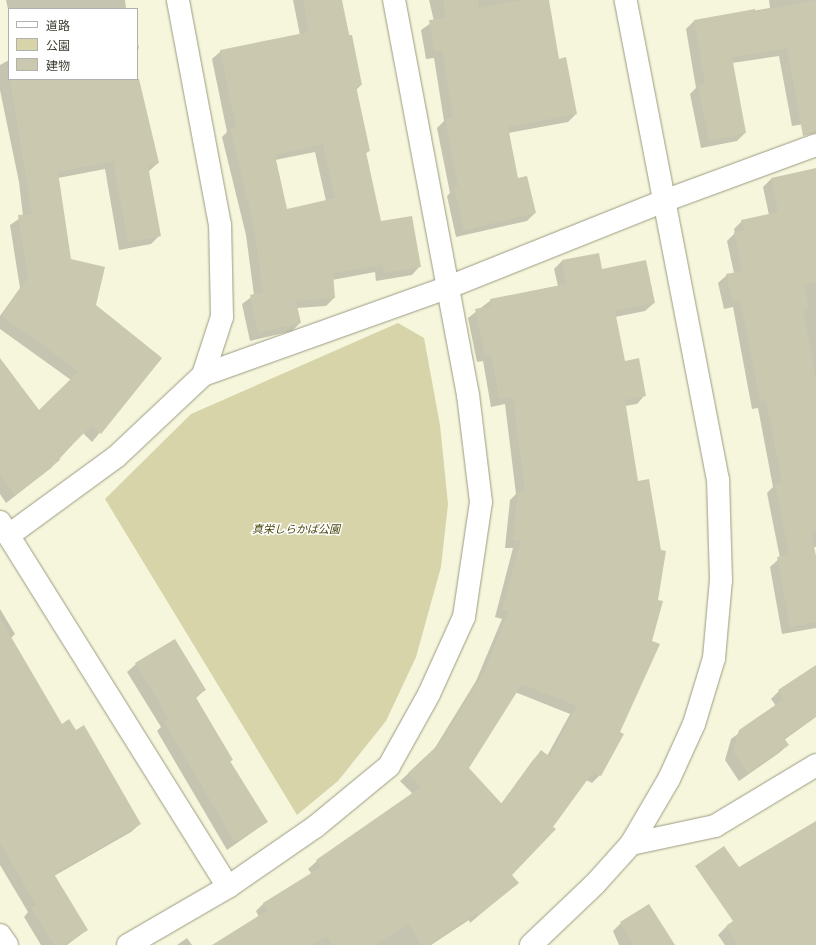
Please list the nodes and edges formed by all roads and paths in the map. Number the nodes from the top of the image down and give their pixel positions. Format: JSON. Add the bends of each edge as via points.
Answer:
{"nodes":[{"id":1,"x":178,"y":0,"type":"edge"},
{"id":2,"x":394,"y":0,"type":"edge"},
{"id":3,"x":626,"y":0,"type":"edge"},
{"id":4,"x":816,"y":145,"type":"edge"},
{"id":5,"x":664,"y":201,"type":"junction"},
{"id":6,"x":449,"y":287,"type":"junction"},
{"id":7,"x":202,"y":375,"type":"junction"},
{"id":8,"x":4,"y":529,"type":"edge"},
{"id":9,"x":816,"y":765,"type":"edge"},
{"id":10,"x":631,"y":844,"type":"junction"},
{"id":11,"x":228,"y":887,"type":"junction"},
{"id":12,"x":0,"y":934,"type":"edge"},
{"id":13,"x":6,"y":945,"type":"edge"},
{"id":14,"x":128,"y":945,"type":"edge"},
{"id":15,"x":531,"y":945,"type":"edge"}],
"edges":[{"from":1,"to":7,"type":"street","via":[[220,225],[222,317]]},
{"from":2,"to":6,"type":"street"},
{"from":3,"to":5,"type":"street"},
{"from":4,"to":5,"type":"street"},
{"from":5,"to":6,"type":"street"},
{"from":5,"to":10,"type":"street","via":[[718,480],[721,580],[714,658],[694,724],[669,779]]},
{"from":6,"to":7,"type":"street"},
{"from":6,"to":11,"type":"street","via":[[468,395],[481,502],[464,617],[429,694],[389,766],[316,828]]},
{"from":7,"to":8,"type":"street","via":[[116,456]]},
{"from":8,"to":11,"type":"street"},
{"from":9,"to":10,"type":"street","via":[[715,826]]},
{"from":10,"to":15,"type":"street","via":[[595,884]]},
{"from":11,"to":14,"type":"street"},
{"from":12,"to":13,"type":"street"}]}
